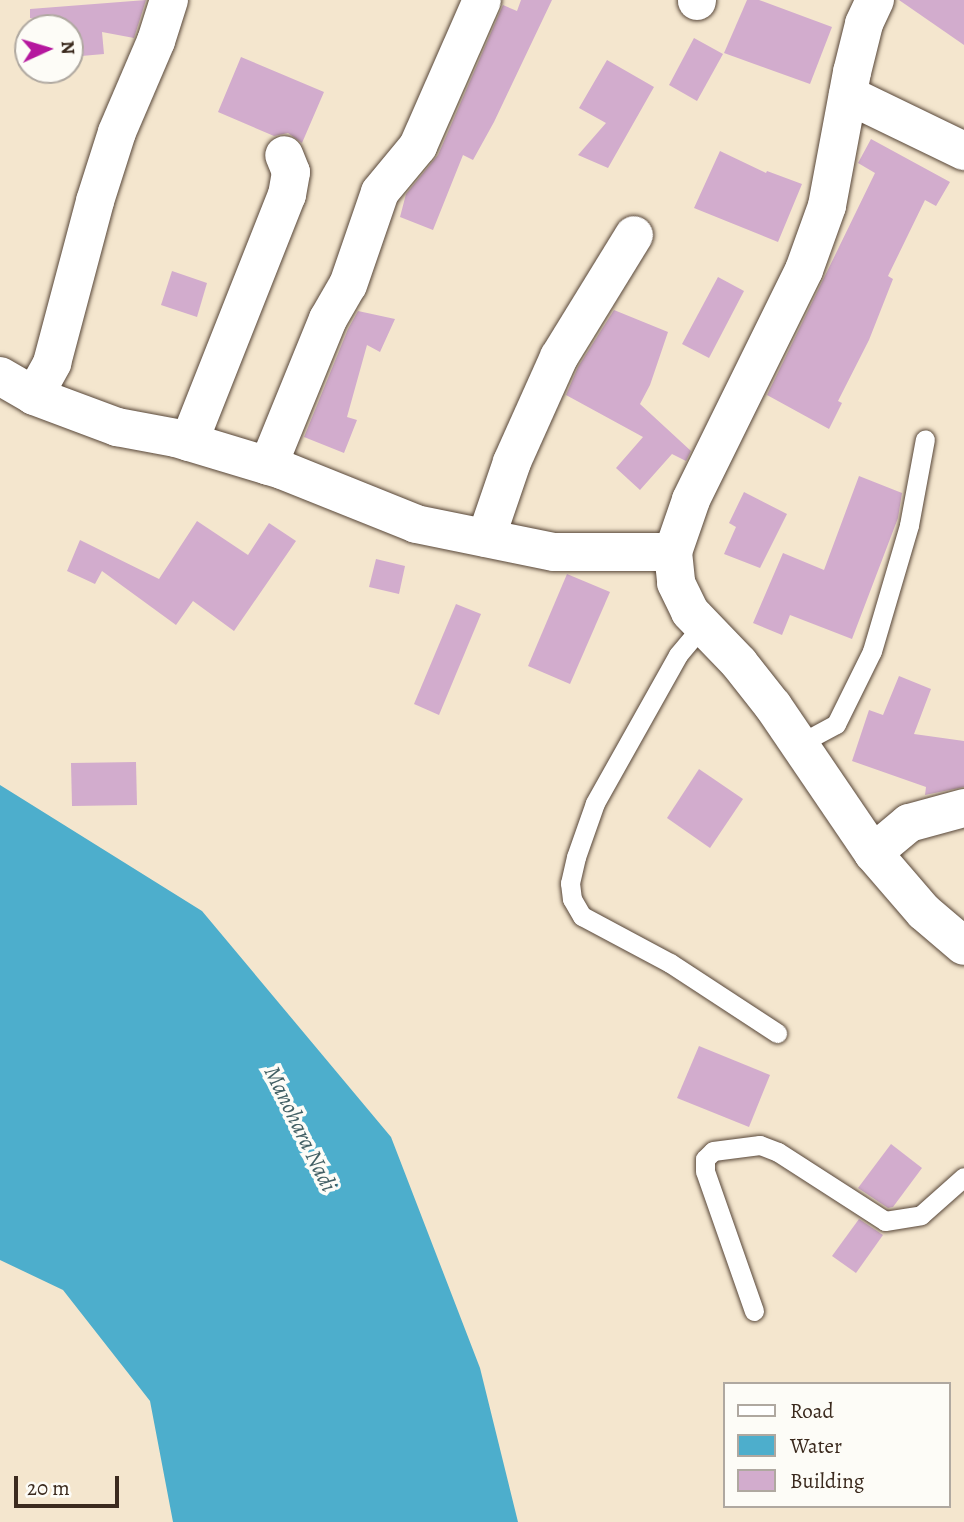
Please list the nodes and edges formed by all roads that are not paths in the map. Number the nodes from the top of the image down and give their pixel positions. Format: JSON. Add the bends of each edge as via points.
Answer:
{"nodes":[{"id":1,"x":169,"y":0,"type":"edge"},
{"id":2,"x":482,"y":0,"type":"edge"},
{"id":3,"x":875,"y":0,"type":"edge"},
{"id":4,"x":848,"y":95,"type":"junction"},
{"id":5,"x":964,"y":151,"type":"edge"},
{"id":6,"x":284,"y":155,"type":"dead end"},
{"id":7,"x":634,"y":235,"type":"dead end"},
{"id":8,"x":0,"y":376,"type":"edge"},
{"id":9,"x":34,"y":396,"type":"junction"},
{"id":10,"x":925,"y":439,"type":"dead end"},
{"id":11,"x":189,"y":442,"type":"junction"},
{"id":12,"x":268,"y":466,"type":"junction"},
{"id":13,"x":486,"y":538,"type":"junction"},
{"id":14,"x":673,"y":552,"type":"junction"},
{"id":15,"x":703,"y":625,"type":"junction"},
{"id":16,"x":799,"y":744,"type":"junction"},
{"id":17,"x":964,"y":808,"type":"edge"},
{"id":18,"x":873,"y":853,"type":"junction"},
{"id":19,"x":964,"y":946,"type":"edge"},
{"id":20,"x":777,"y":1033,"type":"dead end"},
{"id":21,"x":964,"y":1177,"type":"edge"},
{"id":22,"x":754,"y":1311,"type":"dead end"}],
"edges":[{"from":1,"to":9,"type":"street","via":[[117,132],[52,363]]},
{"from":2,"to":12,"type":"street","via":[[418,146],[380,192],[348,285],[328,319]]},
{"from":3,"to":4,"type":"street","via":[[864,24]]},
{"from":4,"to":5,"type":"street"},
{"from":4,"to":14,"type":"street","via":[[827,206],[804,270],[691,500]]},
{"from":6,"to":11,"type":"street","via":[[290,172],[287,195]]},
{"from":7,"to":13,"type":"street","via":[[559,357],[512,461]]},
{"from":8,"to":9,"type":"street"},
{"from":9,"to":11,"type":"street","via":[[117,427]]},
{"from":10,"to":16,"type":"lane","via":[[909,525],[872,651],[836,724]]},
{"from":11,"to":12,"type":"street"},
{"from":12,"to":13,"type":"street","via":[[416,524]]},
{"from":13,"to":14,"type":"street","via":[[554,552]]},
{"from":14,"to":15,"type":"street","via":[[676,583],[690,612]]},
{"from":15,"to":16,"type":"street","via":[[739,663]]},
{"from":15,"to":20,"type":"lane","via":[[678,655],[595,803],[576,857],[570,883],[572,899],[582,916],[670,963]]},
{"from":16,"to":18,"type":"street"},
{"from":17,"to":18,"type":"street","via":[[909,823]]},
{"from":18,"to":19,"type":"street","via":[[924,912]]},
{"from":21,"to":22,"type":"lane","via":[[920,1215],[885,1221],[778,1152],[760,1145],[713,1151],[705,1158],[705,1171]]}]}
